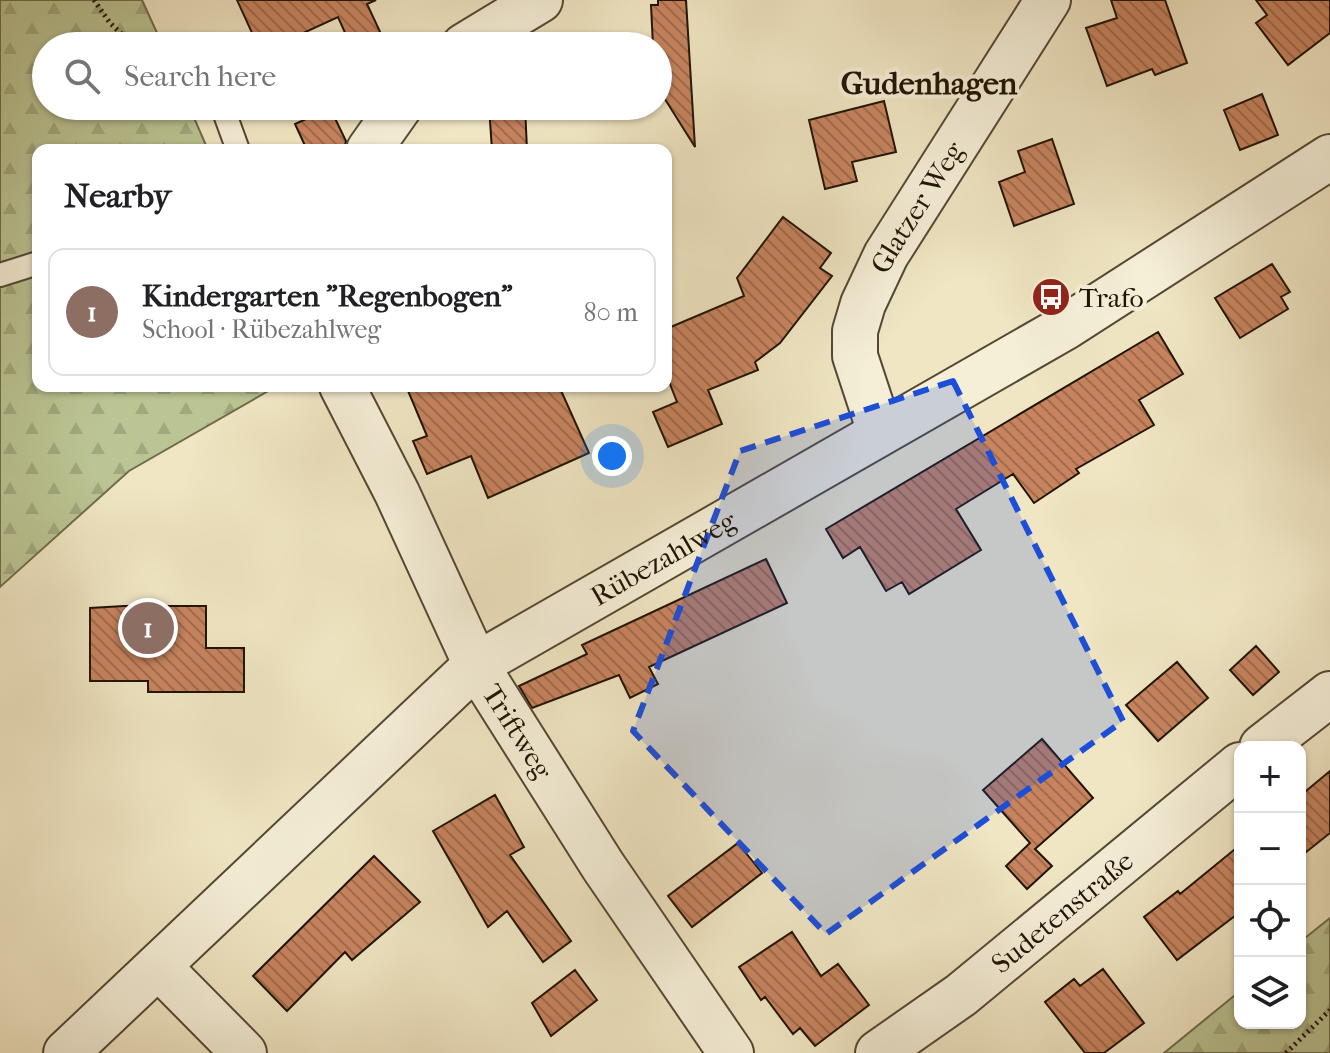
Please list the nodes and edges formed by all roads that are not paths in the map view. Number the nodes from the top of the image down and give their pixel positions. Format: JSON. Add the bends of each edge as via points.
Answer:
{"nodes":[{"id":1,"x":540,"y":0,"type":"edge"},
{"id":2,"x":1048,"y":0,"type":"edge"},
{"id":3,"x":487,"y":32,"type":"edge"},
{"id":4,"x":227,"y":120,"type":"edge"},
{"id":5,"x":390,"y":120,"type":"edge"},
{"id":6,"x":236,"y":144,"type":"edge"},
{"id":7,"x":373,"y":144,"type":"edge"},
{"id":8,"x":1330,"y":157,"type":"edge"},
{"id":9,"x":32,"y":265,"type":"edge"},
{"id":10,"x":0,"y":275,"type":"edge"},
{"id":11,"x":345,"y":392,"type":"edge"},
{"id":12,"x":880,"y":432,"type":"junction"},
{"id":13,"x":476,"y":665,"type":"junction"},
{"id":14,"x":1330,"y":694,"type":"edge"},
{"id":15,"x":1270,"y":741,"type":"edge"},
{"id":16,"x":1234,"y":770,"type":"edge"},
{"id":17,"x":159,"y":967,"type":"junction"},
{"id":18,"x":66,"y":1053,"type":"edge"},
{"id":19,"x":244,"y":1053,"type":"edge"},
{"id":20,"x":731,"y":1053,"type":"edge"},
{"id":21,"x":878,"y":1053,"type":"edge"}],
"edges":[{"from":1,"to":3,"type":"street"},
{"from":2,"to":12,"type":"street","name":"Glatzer Weg","via":[[886,255],[863,304],[855,356]]},
{"from":4,"to":6,"type":"lane"},
{"from":5,"to":7,"type":"street"},
{"from":8,"to":12,"type":"street","name":"Rübezahlweg","via":[[1064,328]]},
{"from":9,"to":10,"type":"lane"},
{"from":11,"to":13,"type":"street","name":"Triftweg"},
{"from":12,"to":13,"type":"street","name":"Rübezahlweg"},
{"from":13,"to":17,"type":"street","name":"Rübezahlweg"},
{"from":13,"to":20,"type":"street","name":"Triftweg","via":[[603,866]]},
{"from":14,"to":15,"type":"street"},
{"from":16,"to":21,"type":"street","name":"Sudetenstraße","via":[[961,995]]},
{"from":17,"to":18,"type":"street","name":"Rübezahlweg"},
{"from":17,"to":19,"type":"street"}]}
